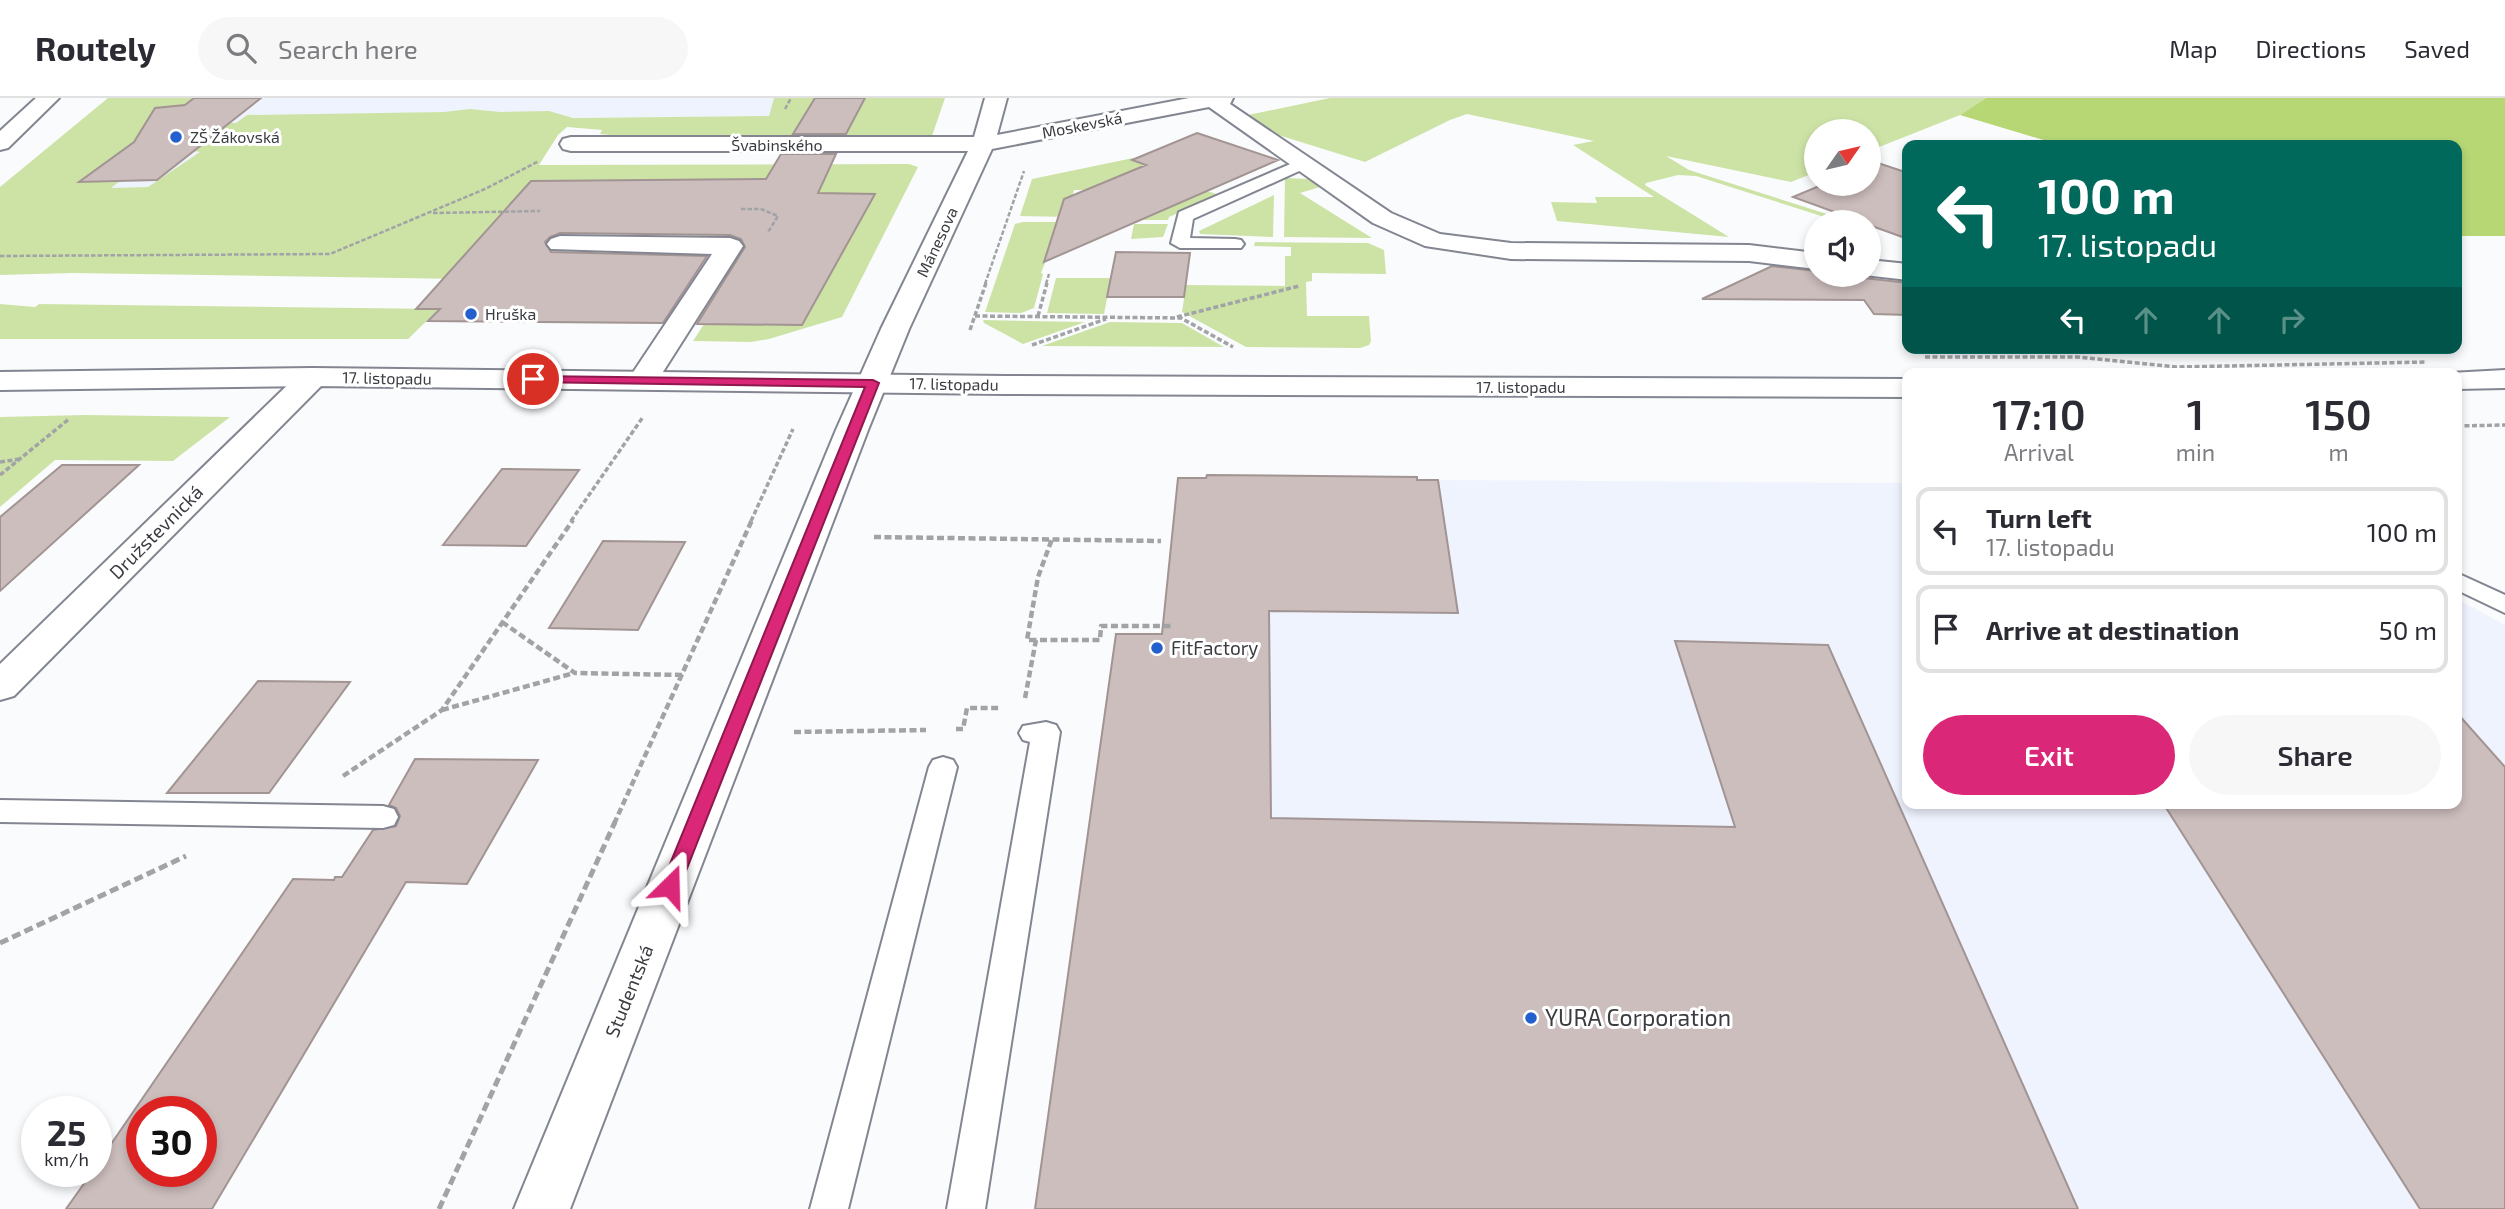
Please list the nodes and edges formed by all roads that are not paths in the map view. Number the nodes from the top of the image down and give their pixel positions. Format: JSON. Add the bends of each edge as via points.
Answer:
{"nodes":[{"id":1,"x":48,"y":98,"type":"edge"},
{"id":2,"x":996,"y":98,"type":"edge"},
{"id":3,"x":1220,"y":98,"type":"edge"},
{"id":4,"x":0,"y":144,"type":"edge"},
{"id":5,"x":571,"y":144,"type":"road end"},
{"id":6,"x":983,"y":145,"type":"junction"},
{"id":7,"x":1302,"y":164,"type":"junction"},
{"id":8,"x":560,"y":244,"type":"dead end"},
{"id":9,"x":1235,"y":244,"type":"dead end"},
{"id":10,"x":1804,"y":260,"type":"edge"},
{"id":11,"x":1881,"y":269,"type":"edge"},
{"id":12,"x":1902,"y":271,"type":"edge"},
{"id":13,"x":313,"y":377,"type":"junction"},
{"id":14,"x":2505,"y":379,"type":"edge"},
{"id":15,"x":643,"y":380,"type":"junction"},
{"id":16,"x":2462,"y":380,"type":"edge"},
{"id":17,"x":0,"y":381,"type":"edge"},
{"id":18,"x":873,"y":383,"type":"junction"},
{"id":19,"x":1902,"y":388,"type":"edge"},
{"id":20,"x":2462,"y":583,"type":"edge"},
{"id":21,"x":2505,"y":606,"type":"edge"},
{"id":22,"x":0,"y":687,"type":"edge"},
{"id":23,"x":1040,"y":734,"type":"road end"},
{"id":24,"x":943,"y":767,"type":"dead end"},
{"id":25,"x":0,"y":811,"type":"edge"},
{"id":26,"x":383,"y":817,"type":"dead end"},
{"id":27,"x":542,"y":1209,"type":"edge"},
{"id":28,"x":829,"y":1209,"type":"edge"},
{"id":29,"x":966,"y":1209,"type":"edge"}],
"edges":[{"from":1,"to":4,"type":"street"},
{"from":2,"to":6,"type":"street","name":"Mánesova"},
{"from":3,"to":6,"type":"street","name":"Moskevská"},
{"from":3,"to":7,"type":"street","via":[[1219,106]]},
{"from":5,"to":6,"type":"street","name":"Švabinského"},
{"from":6,"to":18,"type":"street","name":"Mánesova"},
{"from":7,"to":9,"type":"lane","via":[[1185,216],[1180,243]]},
{"from":7,"to":10,"type":"street","via":[[1381,218],[1434,241],[1511,251],[1749,253]]},
{"from":8,"to":15,"type":"street","via":[[730,246]]},
{"from":11,"to":12,"type":"street"},
{"from":13,"to":15,"type":"street","name":"17. listopadu"},
{"from":13,"to":17,"type":"street","name":"17. listopadu"},
{"from":13,"to":22,"type":"street","name":"Družstevnická"},
{"from":14,"to":16,"type":"street"},
{"from":15,"to":18,"type":"street","name":"17. listopadu"},
{"from":18,"to":19,"type":"street","name":"17. listopadu"},
{"from":18,"to":27,"type":"street","name":"Studentská"},
{"from":20,"to":21,"type":"lane"},
{"from":23,"to":29,"type":"lane"},
{"from":24,"to":28,"type":"lane"},
{"from":25,"to":26,"type":"lane"}]}
